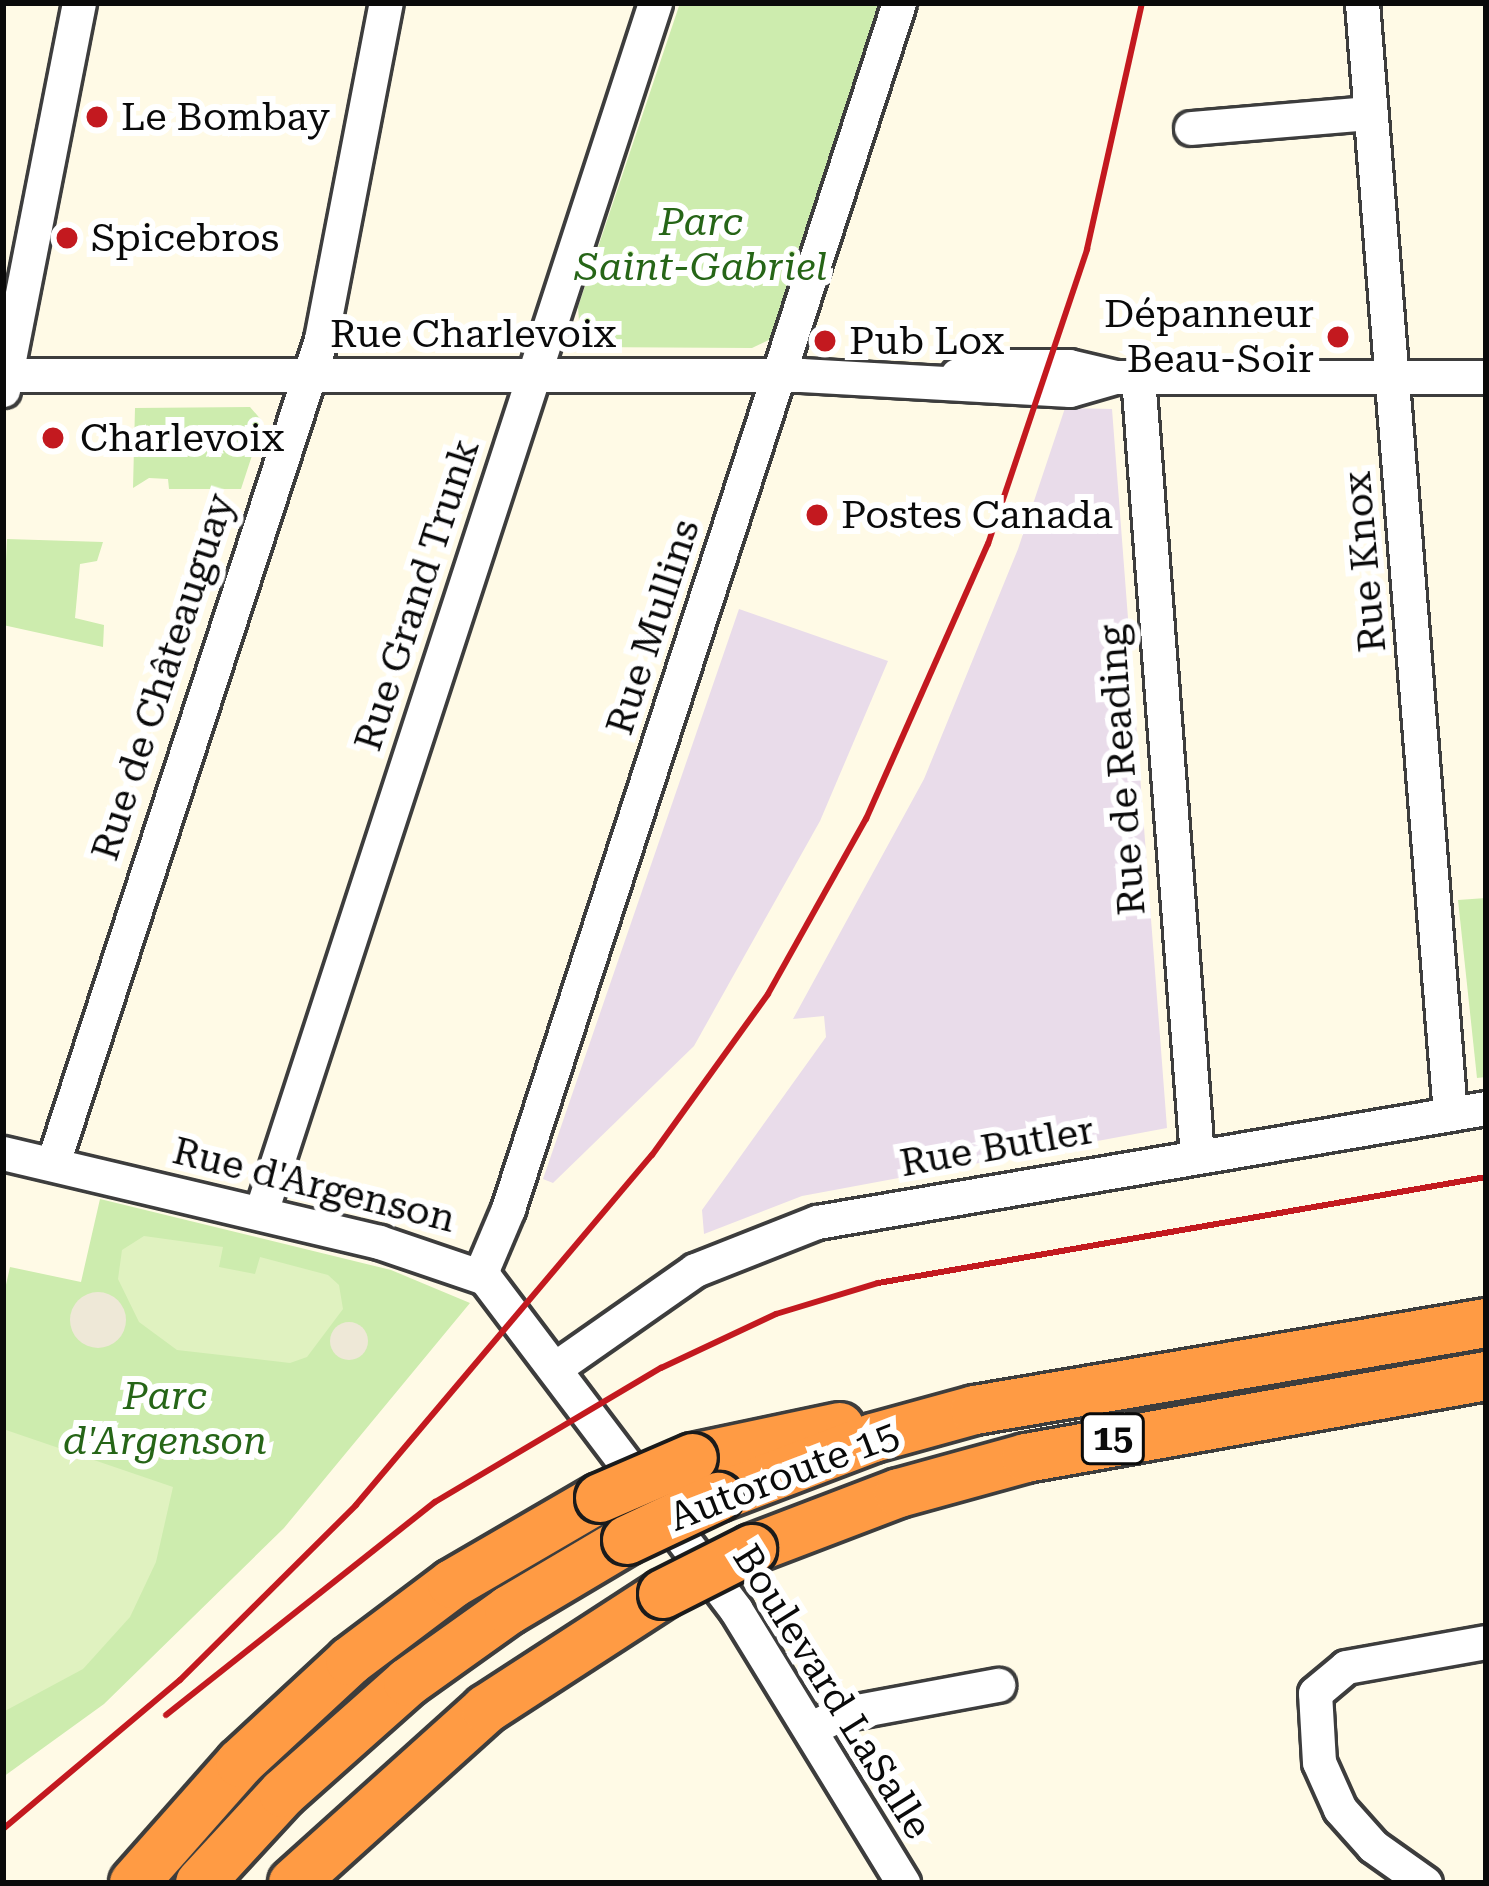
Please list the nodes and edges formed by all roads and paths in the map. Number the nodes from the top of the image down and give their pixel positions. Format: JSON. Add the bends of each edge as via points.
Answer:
{"nodes":[{"id":1,"x":79,"y":3,"type":"edge"},
{"id":2,"x":386,"y":3,"type":"edge"},
{"id":3,"x":655,"y":3,"type":"edge"},
{"id":4,"x":899,"y":3,"type":"edge"},
{"id":5,"x":1362,"y":3,"type":"edge"},
{"id":6,"x":1370,"y":113,"type":"junction"},
{"id":7,"x":1191,"y":128,"type":"dead end"},
{"id":8,"x":307,"y":375,"type":"junction"},
{"id":9,"x":533,"y":376,"type":"junction"},
{"id":10,"x":779,"y":376,"type":"junction"},
{"id":11,"x":1392,"y":376,"type":"junction"},
{"id":12,"x":1126,"y":377,"type":"junction"},
{"id":13,"x":1486,"y":377,"type":"edge"},
{"id":14,"x":4,"y":380,"type":"edge"},
{"id":15,"x":1486,"y":1108,"type":"edge"},
{"id":16,"x":1450,"y":1114,"type":"junction"},
{"id":17,"x":3,"y":1153,"type":"edge"},
{"id":18,"x":1197,"y":1156,"type":"junction"},
{"id":19,"x":53,"y":1163,"type":"junction"},
{"id":20,"x":261,"y":1212,"type":"junction"},
{"id":21,"x":479,"y":1275,"type":"junction"},
{"id":22,"x":1486,"y":1323,"type":"edge"},
{"id":23,"x":558,"y":1366,"type":"junction"},
{"id":24,"x":1486,"y":1376,"type":"edge"},
{"id":25,"x":705,"y":1478,"type":"junction"},
{"id":26,"x":689,"y":1546,"type":"joint"},
{"id":27,"x":1486,"y":1642,"type":"edge"},
{"id":28,"x":998,"y":1685,"type":"dead end"},
{"id":29,"x":811,"y":1728,"type":"junction"},
{"id":30,"x":134,"y":1883,"type":"edge"},
{"id":31,"x":200,"y":1883,"type":"edge"},
{"id":32,"x":293,"y":1883,"type":"edge"},
{"id":33,"x":903,"y":1883,"type":"edge"},
{"id":34,"x":1425,"y":1883,"type":"edge"}],
"edges":[{"from":1,"to":14,"type":"street"},
{"from":2,"to":8,"type":"street","name":"Rue de Châteauguay","via":[[329,303]]},
{"from":3,"to":9,"type":"street","name":"Rue Grand Trunk"},
{"from":4,"to":10,"type":"street","name":"Rue Mullins"},
{"from":5,"to":6,"type":"street","name":"Rue Knox"},
{"from":6,"to":7,"type":"street"},
{"from":6,"to":11,"type":"street","name":"Rue Knox"},
{"from":8,"to":9,"type":"street","name":"Rue Charlevoix"},
{"from":8,"to":14,"type":"street","name":"Rue Charlevoix"},
{"from":8,"to":19,"type":"street","name":"Rue de Châteauguay"},
{"from":9,"to":10,"type":"street","name":"Rue Charlevoix"},
{"from":9,"to":20,"type":"street","name":"Rue Grand Trunk"},
{"from":10,"to":12,"type":"street","name":"Rue Charlevoix","via":[[943,378],[997,366],[1069,366]]},
{"from":10,"to":21,"type":"street","name":"Rue Mullins","via":[[508,1209]]},
{"from":11,"to":12,"type":"street","name":"Rue Charlevoix"},
{"from":11,"to":13,"type":"street","name":"Rue Charlevoix"},
{"from":11,"to":16,"type":"street","name":"Rue Knox"},
{"from":12,"to":18,"type":"street","name":"Rue de Reading"},
{"from":15,"to":16,"type":"street","name":"Rue Butler"},
{"from":16,"to":18,"type":"street","name":"Rue Butler"},
{"from":17,"to":19,"type":"street","name":"Rue d'Argenson"},
{"from":18,"to":23,"type":"street","name":"Rue Butler","via":[[783,1232],[669,1285]]},
{"from":19,"to":20,"type":"street","name":"Rue d'Argenson"},
{"from":20,"to":21,"type":"street","name":"Rue d'Argenson"},
{"from":21,"to":23,"type":"street","name":"Rue d'Argenson"},
{"from":22,"to":25,"type":"highway","name":"Autoroute 15","number":"15","via":[[975,1410]]},
{"from":23,"to":26,"type":"street","name":"Rue d'Argenson"},
{"from":24,"to":32,"type":"highway","name":"Autoroute 15","number":"15","bridge":true,"via":[[1006,1462],[752,1550],[663,1594],[456,1732]]},
{"from":25,"to":30,"type":"highway","bridge":true,"via":[[600,1498],[452,1584],[350,1661],[240,1763]]},
{"from":25,"to":31,"type":"highway","name":"Autoroute 15","number":"15","bridge":true,"via":[[627,1540],[508,1610],[393,1695],[283,1793]]},
{"from":26,"to":29,"type":"street","name":"Boulevard LaSalle"},
{"from":27,"to":34,"type":"street","via":[[1346,1666],[1315,1693],[1319,1762],[1340,1809],[1373,1846]]},
{"from":28,"to":29,"type":"street","via":[[841,1714]]},
{"from":29,"to":33,"type":"street","name":"Boulevard LaSalle"}]}
